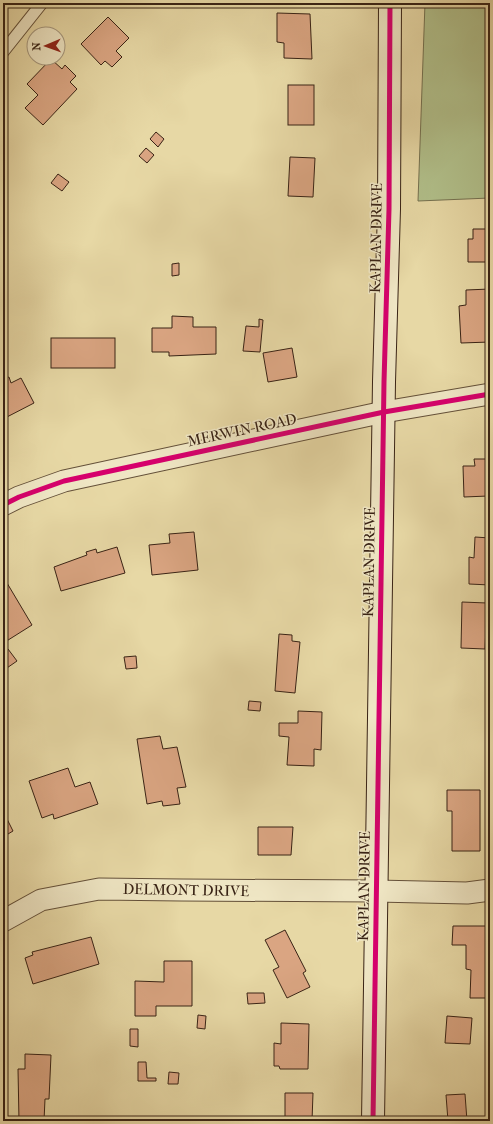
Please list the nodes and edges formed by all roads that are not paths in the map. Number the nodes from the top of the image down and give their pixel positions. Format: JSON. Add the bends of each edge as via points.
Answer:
{"nodes":[{"id":1,"x":42,"y":3,"type":"edge"},
{"id":2,"x":390,"y":3,"type":"edge"},
{"id":3,"x":3,"y":52,"type":"edge"},
{"id":4,"x":490,"y":394,"type":"edge"},
{"id":5,"x":384,"y":412,"type":"junction"},
{"id":6,"x":3,"y":505,"type":"edge"},
{"id":7,"x":490,"y":890,"type":"edge"},
{"id":8,"x":376,"y":891,"type":"junction"},
{"id":9,"x":3,"y":921,"type":"edge"},
{"id":10,"x":373,"y":1121,"type":"edge"}],
"edges":[{"from":1,"to":3,"type":"lane"},
{"from":2,"to":5,"type":"street","name":"KAPLAN DRIVE","via":[[389,209]]},
{"from":4,"to":5,"type":"street","name":"MERWIN ROAD"},
{"from":5,"to":6,"type":"street","name":"MERWIN ROAD","via":[[64,481]]},
{"from":5,"to":8,"type":"street","name":"KAPLAN DRIVE"},
{"from":7,"to":8,"type":"street","name":"DELMONT DRIVE","via":[[467,893]]},
{"from":8,"to":9,"type":"street","name":"DELMONT DRIVE","via":[[99,889],[41,900]]},
{"from":8,"to":10,"type":"street","name":"KAPLAN DRIVE"}]}
